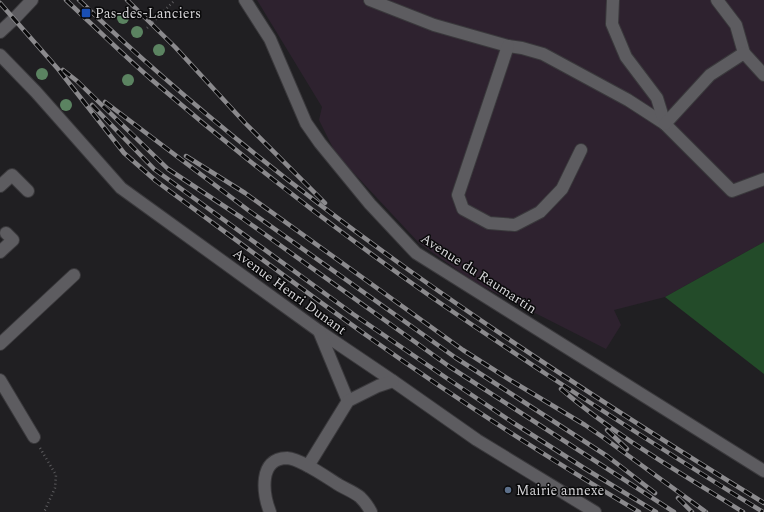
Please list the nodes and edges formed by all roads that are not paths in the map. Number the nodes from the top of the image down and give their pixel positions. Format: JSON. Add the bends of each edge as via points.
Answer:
{"nodes":[{"id":1,"x":32,"y":0,"type":"edge"},
{"id":2,"x":245,"y":0,"type":"edge"},
{"id":3,"x":370,"y":0,"type":"edge"},
{"id":4,"x":613,"y":0,"type":"edge"},
{"id":5,"x":717,"y":0,"type":"edge"},
{"id":6,"x":0,"y":32,"type":"edge"},
{"id":7,"x":508,"y":46,"type":"junction"},
{"id":8,"x":744,"y":54,"type":"junction"},
{"id":9,"x":0,"y":55,"type":"edge"},
{"id":10,"x":764,"y":76,"type":"edge"},
{"id":11,"x":665,"y":124,"type":"junction"},
{"id":12,"x":581,"y":150,"type":"dead end"},
{"id":13,"x":764,"y":179,"type":"edge"},
{"id":14,"x":0,"y":186,"type":"edge"},
{"id":15,"x":28,"y":191,"type":"dead end"},
{"id":16,"x":6,"y":233,"type":"dead end"},
{"id":17,"x":0,"y":252,"type":"edge"},
{"id":18,"x":74,"y":275,"type":"dead end"},
{"id":19,"x":319,"y":331,"type":"junction"},
{"id":20,"x":0,"y":344,"type":"edge"},
{"id":21,"x":0,"y":380,"type":"edge"},
{"id":22,"x":393,"y":381,"type":"junction"},
{"id":23,"x":348,"y":401,"type":"junction"},
{"id":24,"x":34,"y":437,"type":"road end"},
{"id":25,"x":308,"y":466,"type":"junction"},
{"id":26,"x":764,"y":471,"type":"edge"},
{"id":27,"x":270,"y":512,"type":"edge"},
{"id":28,"x":371,"y":512,"type":"edge"},
{"id":29,"x":595,"y":512,"type":"edge"}],
"edges":[{"from":1,"to":6,"type":"street"},
{"from":2,"to":26,"type":"street","name":"Avenue du Raumartin","via":[[270,40],[306,123],[370,204],[416,253]]},
{"from":3,"to":7,"type":"street","via":[[434,25]]},
{"from":4,"to":11,"type":"street","via":[[612,24],[626,57],[657,98]]},
{"from":5,"to":8,"type":"street","via":[[736,25]]},
{"from":7,"to":11,"type":"street","via":[[543,54],[628,100]]},
{"from":7,"to":12,"type":"street","via":[[458,195],[464,209],[489,223],[514,225],[540,212],[562,189]]},
{"from":8,"to":10,"type":"street"},
{"from":8,"to":11,"type":"street","via":[[710,75]]},
{"from":9,"to":19,"type":"street","name":"Avenue Henri Dunant","via":[[121,188]]},
{"from":11,"to":13,"type":"street","via":[[732,191]]},
{"from":14,"to":15,"type":"street","via":[[12,175]]},
{"from":16,"to":17,"type":"street","via":[[13,240]]},
{"from":18,"to":20,"type":"street"},
{"from":19,"to":22,"type":"street","name":"Avenue Henri Dunant"},
{"from":19,"to":23,"type":"street"},
{"from":21,"to":24,"type":"street"},
{"from":22,"to":23,"type":"street"},
{"from":22,"to":29,"type":"street","name":"Avenue Henri Dunant","via":[[477,440]]},
{"from":23,"to":25,"type":"street"},
{"from":25,"to":27,"type":"street","via":[[287,458],[270,465],[265,475],[265,494]]},
{"from":25,"to":28,"type":"street","via":[[360,497]]}]}
